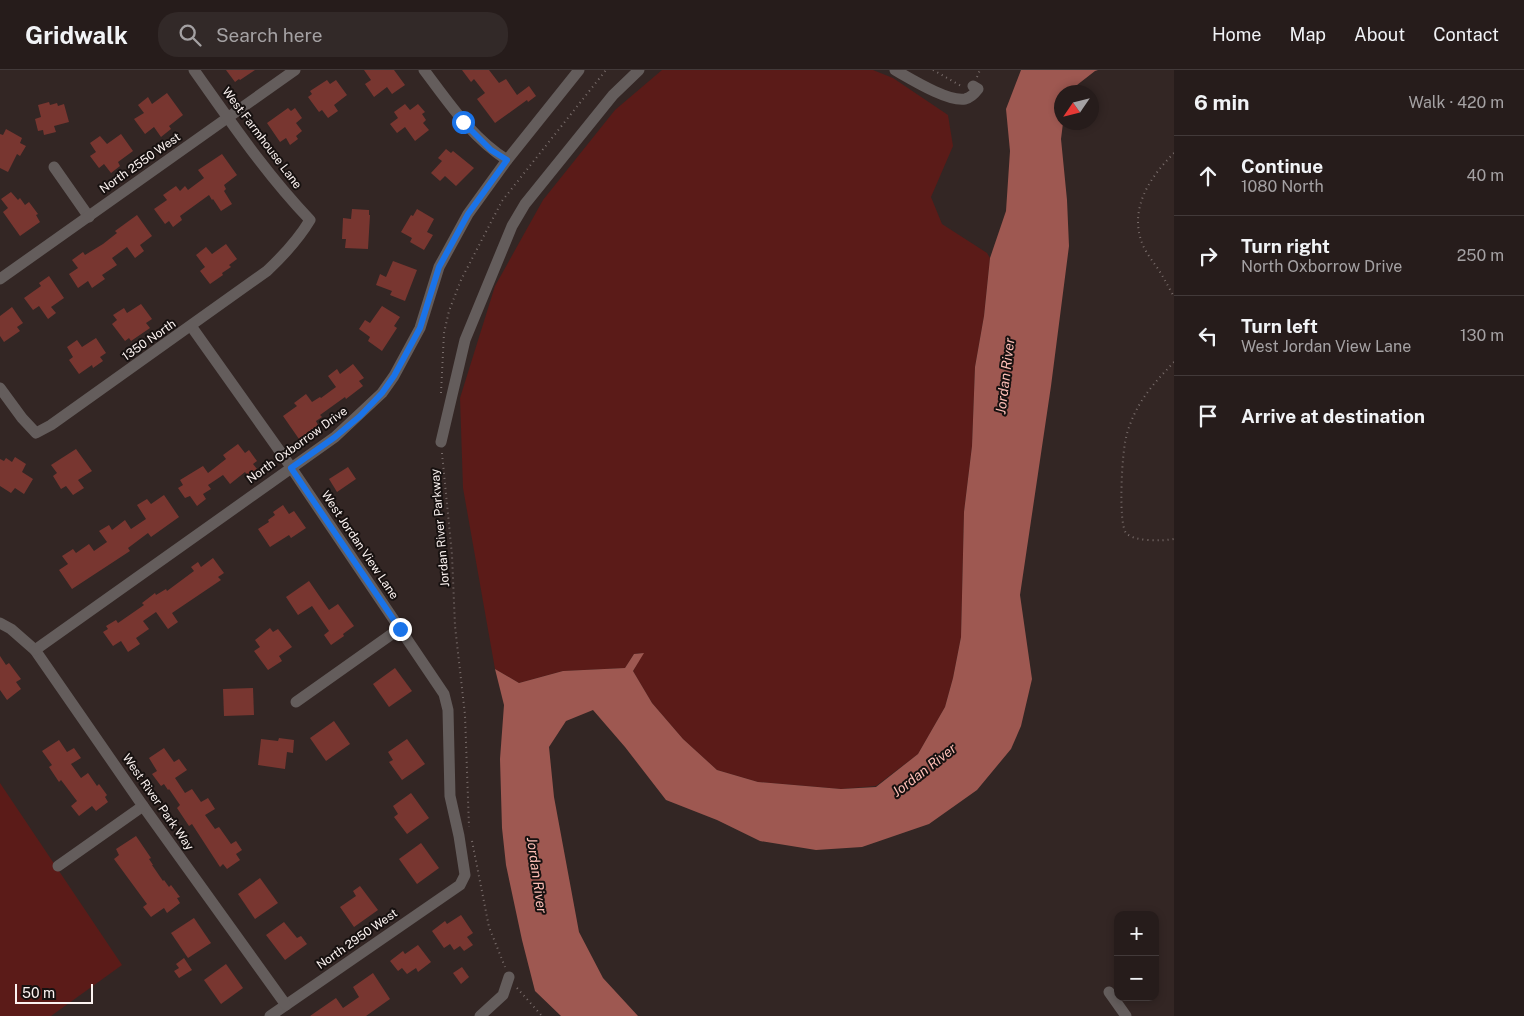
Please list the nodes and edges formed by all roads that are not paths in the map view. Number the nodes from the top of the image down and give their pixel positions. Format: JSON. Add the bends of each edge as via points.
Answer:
{"nodes":[{"id":1,"x":194,"y":70,"type":"edge"},
{"id":2,"x":295,"y":70,"type":"edge"},
{"id":3,"x":424,"y":70,"type":"edge"},
{"id":4,"x":579,"y":70,"type":"edge"},
{"id":5,"x":639,"y":70,"type":"edge"},
{"id":6,"x":895,"y":70,"type":"edge"},
{"id":7,"x":973,"y":86,"type":"road end"},
{"id":8,"x":228,"y":118,"type":"junction"},
{"id":9,"x":507,"y":160,"type":"junction"},
{"id":10,"x":54,"y":167,"type":"dead end"},
{"id":11,"x":89,"y":217,"type":"junction"},
{"id":12,"x":310,"y":220,"type":"joint"},
{"id":13,"x":0,"y":279,"type":"edge"},
{"id":14,"x":191,"y":326,"type":"junction"},
{"id":15,"x":0,"y":388,"type":"edge"},
{"id":16,"x":441,"y":442,"type":"road end"},
{"id":17,"x":291,"y":468,"type":"junction"},
{"id":18,"x":0,"y":622,"type":"edge"},
{"id":19,"x":400,"y":629,"type":"junction"},
{"id":20,"x":35,"y":650,"type":"junction"},
{"id":21,"x":296,"y":702,"type":"dead end"},
{"id":22,"x":143,"y":806,"type":"junction"},
{"id":23,"x":58,"y":866,"type":"dead end"},
{"id":24,"x":460,"y":885,"type":"joint"},
{"id":25,"x":509,"y":977,"type":"road end"},
{"id":26,"x":1109,"y":992,"type":"dead end"},
{"id":27,"x":286,"y":1005,"type":"junction"},
{"id":28,"x":270,"y":1016,"type":"edge"},
{"id":29,"x":480,"y":1016,"type":"edge"},
{"id":30,"x":1126,"y":1016,"type":"edge"}],
"edges":[{"from":1,"to":8,"type":"street","name":"West Farmhouse Lane"},
{"from":2,"to":8,"type":"street","name":"North 2550 West"},
{"from":3,"to":9,"type":"street","via":[[463,122],[491,150]]},
{"from":4,"to":9,"type":"street","name":"North Oxborrow Drive"},
{"from":5,"to":16,"type":"street","via":[[612,95],[525,204],[512,226],[465,340]]},
{"from":6,"to":7,"type":"street","via":[[946,97],[965,99],[978,89]]},
{"from":8,"to":11,"type":"street","name":"North 2550 West"},
{"from":8,"to":12,"type":"street","name":"West Farmhouse Lane","via":[[288,197]]},
{"from":9,"to":17,"type":"street","name":"North Oxborrow Drive","via":[[468,214],[439,267],[420,328],[394,376],[354,421]]},
{"from":10,"to":11,"type":"street"},
{"from":11,"to":13,"type":"street","name":"North 2550 West"},
{"from":12,"to":14,"type":"street","name":"1350 North","via":[[288,252],[267,271]]},
{"from":14,"to":15,"type":"street","name":"1350 North","via":[[36,433]]},
{"from":14,"to":17,"type":"street","name":"West Jordan View Lane"},
{"from":17,"to":19,"type":"street","name":"West Jordan View Lane"},
{"from":17,"to":20,"type":"street","name":"North Oxborrow Drive"},
{"from":18,"to":20,"type":"street","name":"West River Park Way"},
{"from":19,"to":21,"type":"street"},
{"from":19,"to":24,"type":"street","name":"West Jordan View Lane","via":[[444,694],[448,710],[450,796],[465,875]]},
{"from":20,"to":22,"type":"street","name":"West River Park Way"},
{"from":22,"to":23,"type":"street"},
{"from":22,"to":27,"type":"street","name":"West River Park Way"},
{"from":24,"to":27,"type":"street","name":"North 2950 West"},
{"from":25,"to":29,"type":"street","via":[[503,995]]},
{"from":26,"to":30,"type":"street"},
{"from":27,"to":28,"type":"street","name":"North 2950 West"}]}
